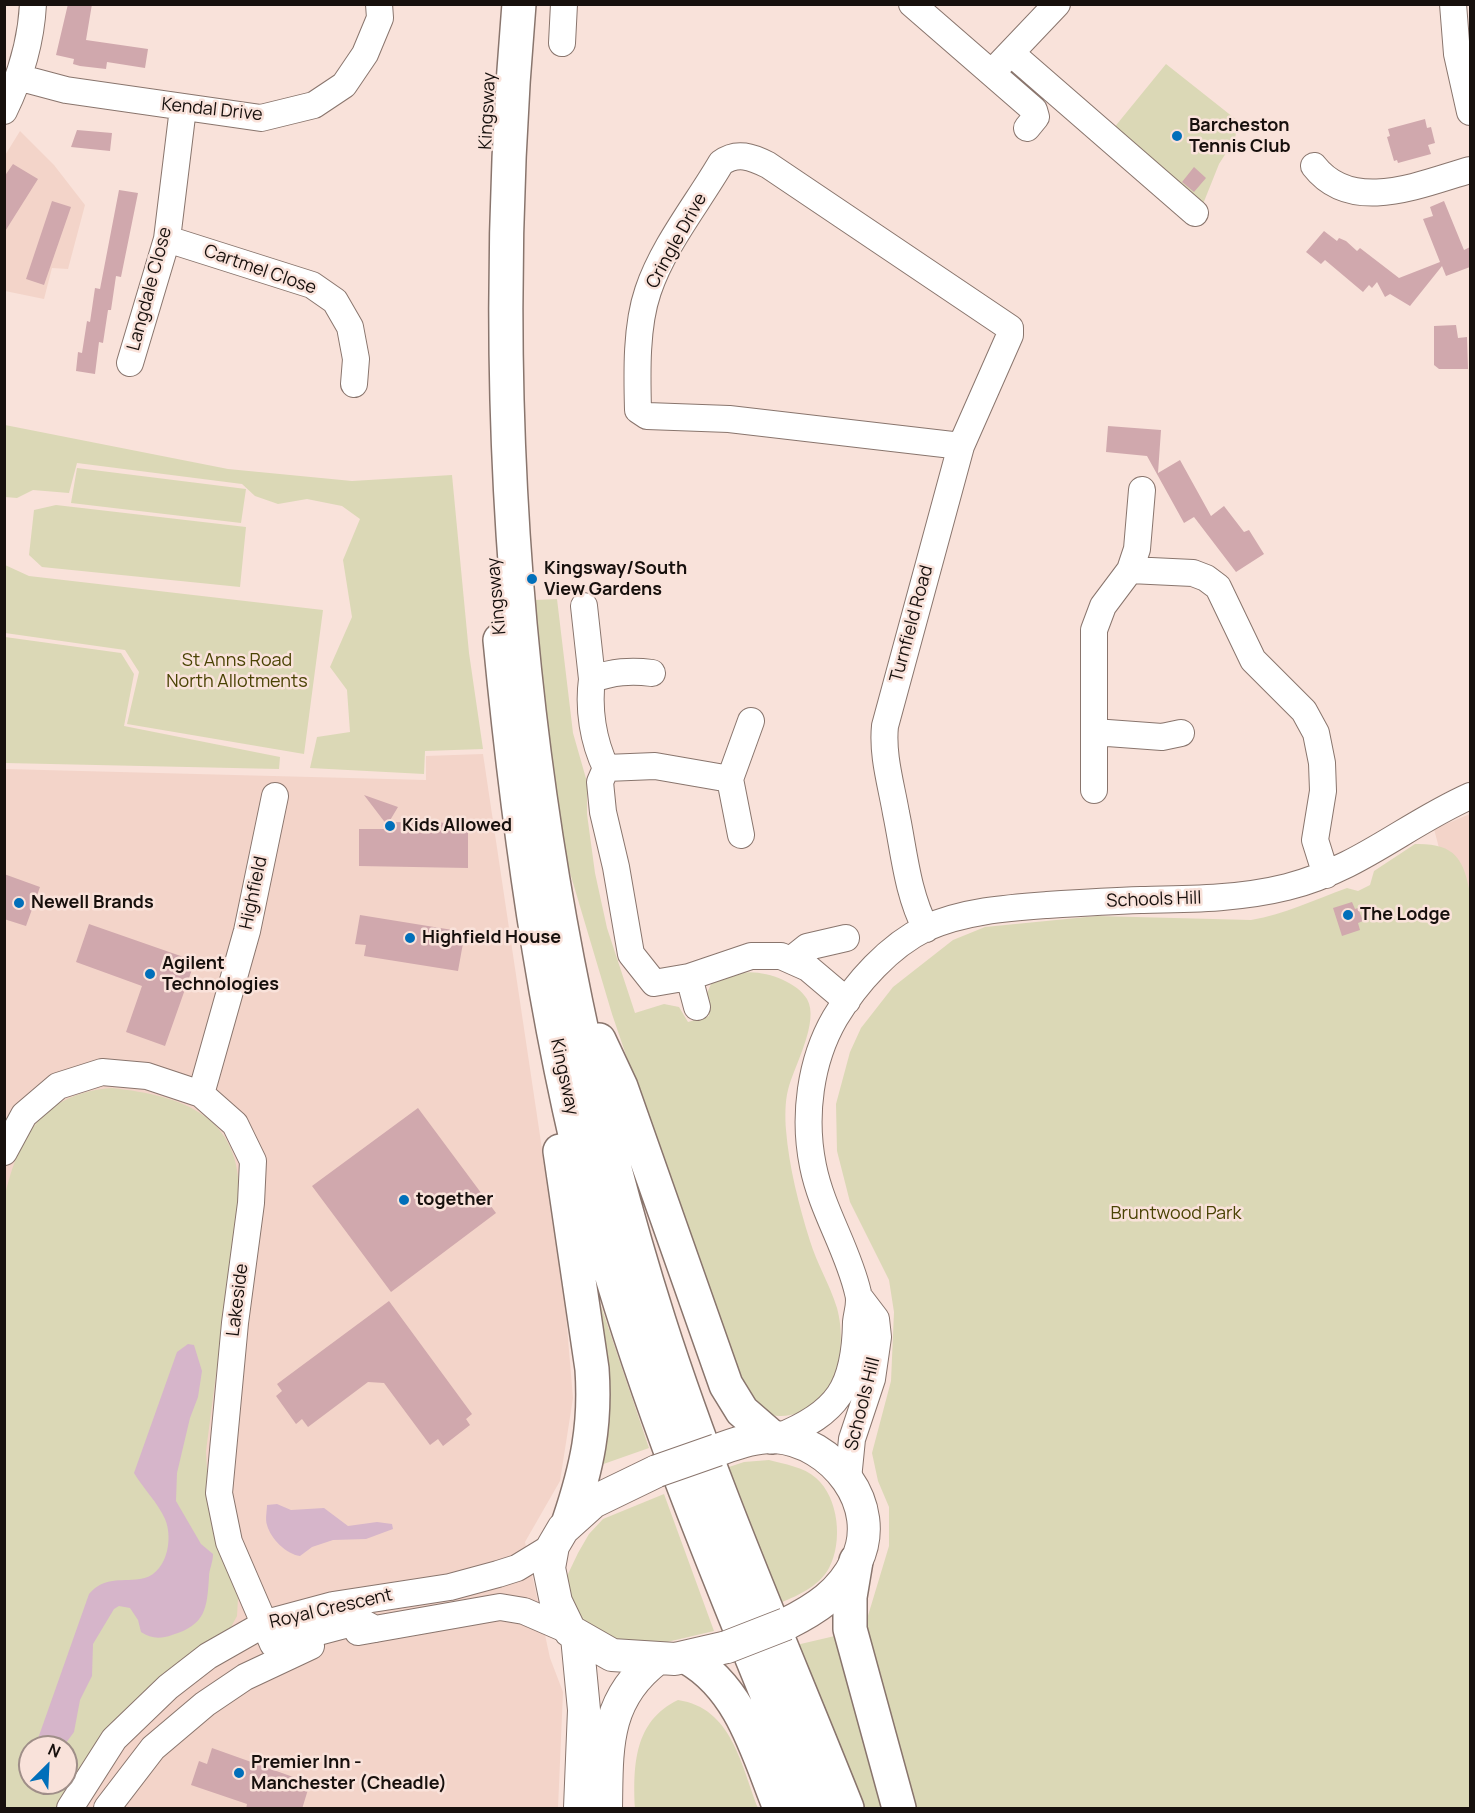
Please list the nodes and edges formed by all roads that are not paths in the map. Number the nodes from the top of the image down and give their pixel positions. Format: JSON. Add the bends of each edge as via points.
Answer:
{"nodes":[{"id":1,"x":33,"y":4,"type":"edge"},
{"id":2,"x":379,"y":4,"type":"edge"},
{"id":3,"x":496,"y":4,"type":"edge"},
{"id":4,"x":519,"y":4,"type":"edge"},
{"id":5,"x":564,"y":4,"type":"edge"},
{"id":6,"x":912,"y":4,"type":"edge"},
{"id":7,"x":1057,"y":4,"type":"edge"},
{"id":8,"x":1453,"y":4,"type":"edge"},
{"id":9,"x":562,"y":44,"type":"dead end"},
{"id":10,"x":1011,"y":53,"type":"junction"},
{"id":11,"x":992,"y":73,"type":"junction"},
{"id":12,"x":21,"y":78,"type":"junction"},
{"id":13,"x":183,"y":108,"type":"junction"},
{"id":14,"x":4,"y":111,"type":"edge"},
{"id":15,"x":1470,"y":112,"type":"edge"},
{"id":16,"x":1027,"y":128,"type":"dead end"},
{"id":17,"x":1314,"y":166,"type":"dead end"},
{"id":18,"x":1470,"y":170,"type":"edge"},
{"id":19,"x":1195,"y":213,"type":"dead end"},
{"id":20,"x":167,"y":239,"type":"junction"},
{"id":21,"x":1010,"y":328,"type":"joint"},
{"id":22,"x":130,"y":363,"type":"dead end"},
{"id":23,"x":354,"y":384,"type":"dead end"},
{"id":24,"x":961,"y":446,"type":"junction"},
{"id":25,"x":1142,"y":490,"type":"dead end"},
{"id":26,"x":1130,"y":570,"type":"junction"},
{"id":27,"x":584,"y":606,"type":"dead end"},
{"id":28,"x":652,"y":673,"type":"dead end"},
{"id":29,"x":592,"y":679,"type":"junction"},
{"id":30,"x":751,"y":721,"type":"dead end"},
{"id":31,"x":1094,"y":732,"type":"junction"},
{"id":32,"x":1181,"y":733,"type":"dead end"},
{"id":33,"x":606,"y":768,"type":"junction"},
{"id":34,"x":730,"y":780,"type":"junction"},
{"id":35,"x":1094,"y":790,"type":"dead end"},
{"id":36,"x":1470,"y":796,"type":"edge"},
{"id":37,"x":274,"y":801,"type":"dead end"},
{"id":38,"x":741,"y":835,"type":"dead end"},
{"id":39,"x":1326,"y":875,"type":"junction"},
{"id":40,"x":926,"y":928,"type":"junction"},
{"id":41,"x":846,"y":938,"type":"dead end"},
{"id":42,"x":792,"y":959,"type":"junction"},
{"id":43,"x":689,"y":977,"type":"junction"},
{"id":44,"x":560,"y":991,"type":"junction"},
{"id":45,"x":847,"y":1001,"type":"junction"},
{"id":46,"x":697,"y":1007,"type":"dead end"},
{"id":47,"x":201,"y":1094,"type":"junction"},
{"id":48,"x":4,"y":1152,"type":"edge"},
{"id":49,"x":602,"y":1179,"type":"junction"},
{"id":50,"x":860,"y":1298,"type":"junction"},
{"id":51,"x":775,"y":1437,"type":"junction"},
{"id":52,"x":848,"y":1479,"type":"junction"},
{"id":53,"x":561,"y":1534,"type":"junction"},
{"id":54,"x":856,"y":1561,"type":"junction"},
{"id":55,"x":266,"y":1623,"type":"junction"},
{"id":56,"x":375,"y":1629,"type":"junction"},
{"id":57,"x":573,"y":1634,"type":"junction"},
{"id":58,"x":673,"y":1659,"type":"junction"},
{"id":59,"x":70,"y":1809,"type":"edge"},
{"id":60,"x":106,"y":1809,"type":"edge"},
{"id":61,"x":580,"y":1809,"type":"edge"},
{"id":62,"x":606,"y":1809,"type":"edge"},
{"id":63,"x":780,"y":1809,"type":"edge"},
{"id":64,"x":813,"y":1809,"type":"edge"},
{"id":65,"x":847,"y":1809,"type":"edge"},
{"id":66,"x":898,"y":1809,"type":"edge"}],
"edges":[{"from":1,"to":12,"type":"street","via":[[32,32]]},
{"from":2,"to":13,"type":"street","name":"Kendal Drive","via":[[380,18],[365,54],[345,85],[314,105],[261,118]]},
{"from":3,"to":44,"type":"highway","name":"Kingsway","via":[[482,287],[493,562],[519,825]]},
{"from":4,"to":44,"type":"highway","name":"Kingsway","via":[[506,191],[509,470],[515,564]]},
{"from":5,"to":9,"type":"street"},
{"from":6,"to":11,"type":"street"},
{"from":7,"to":10,"type":"street"},
{"from":8,"to":15,"type":"street","via":[[1457,54]]},
{"from":10,"to":11,"type":"street"},
{"from":10,"to":19,"type":"street"},
{"from":11,"to":16,"type":"street","via":[[1034,110],[1036,117]]},
{"from":12,"to":13,"type":"street","name":"Kendal Drive","via":[[66,90]]},
{"from":12,"to":14,"type":"street"},
{"from":13,"to":20,"type":"street","name":"Langdale Close"},
{"from":17,"to":18,"type":"street","via":[[1322,177],[1358,194],[1402,189]]},
{"from":20,"to":22,"type":"street","name":"Langdale Close"},
{"from":20,"to":23,"type":"street","name":"Cartmel Close","via":[[312,285],[335,300],[350,327],[356,359]]},
{"from":21,"to":24,"type":"street","name":"Turnfield Road","via":[[1011,335]]},
{"from":21,"to":24,"type":"street","name":"Cringle Drive","via":[[751,157],[733,157],[722,163],[653,278],[642,317],[637,394],[638,410],[647,416],[729,419]]},
{"from":24,"to":40,"type":"street","name":"Turnfield Road","via":[[883,740],[916,909]]},
{"from":25,"to":26,"type":"street","via":[[1137,549]]},
{"from":26,"to":31,"type":"street","via":[[1103,606],[1094,630]]},
{"from":26,"to":39,"type":"street","via":[[1193,573],[1218,587],[1253,660],[1304,711],[1316,733],[1322,763],[1323,791],[1315,840]]},
{"from":27,"to":29,"type":"street"},
{"from":28,"to":29,"type":"street","via":[[612,672]]},
{"from":29,"to":33,"type":"street","via":[[595,746]]},
{"from":30,"to":34,"type":"street"},
{"from":31,"to":32,"type":"street","via":[[1162,736]]},
{"from":31,"to":35,"type":"street"},
{"from":33,"to":34,"type":"street","via":[[655,766]]},
{"from":33,"to":43,"type":"street","via":[[600,782],[603,812],[631,954],[654,983]]},
{"from":34,"to":38,"type":"street"},
{"from":36,"to":39,"type":"street","name":"Schools Hill","via":[[1347,867]]},
{"from":37,"to":47,"type":"street","name":"Highfield","via":[[246,931]]},
{"from":39,"to":40,"type":"street","name":"Schools Hill","via":[[1230,898],[1022,907],[977,912]]},
{"from":40,"to":45,"type":"street","name":"Schools Hill","via":[[884,958]]},
{"from":41,"to":42,"type":"street","via":[[807,947]]},
{"from":42,"to":43,"type":"street","via":[[751,956]]},
{"from":42,"to":45,"type":"street"},
{"from":43,"to":46,"type":"street"},
{"from":44,"to":49,"type":"highway","name":"Kingsway"},
{"from":44,"to":51,"type":"highway","via":[[621,1087],[726,1385],[742,1411]]},
{"from":44,"to":53,"type":"highway","via":[[547,1042],[594,1403],[585,1472]]},
{"from":45,"to":50,"type":"street","name":"Schools Hill","via":[[828,1032],[814,1074],[809,1137],[818,1187]]},
{"from":47,"to":48,"type":"street","name":"Lakeside","via":[[147,1076],[102,1072],[58,1086],[24,1115]]},
{"from":47,"to":55,"type":"street","name":"Lakeside","via":[[235,1124],[253,1161],[219,1493],[229,1542]]},
{"from":49,"to":64,"type":"highway","via":[[623,1313]]},
{"from":49,"to":65,"type":"highway"},
{"from":50,"to":51,"type":"street","name":"Schools Hill","via":[[855,1360],[842,1393],[819,1417]]},
{"from":50,"to":52,"type":"street","name":"Schools Hill","via":[[876,1319],[878,1337],[872,1379],[852,1439]]},
{"from":51,"to":52,"type":"main road","via":[[800,1442],[823,1454]]},
{"from":51,"to":53,"type":"main road","bridge":true,"via":[[717,1450],[657,1471],[612,1492]]},
{"from":52,"to":54,"type":"main road","via":[[859,1502],[863,1525]]},
{"from":53,"to":55,"type":"street","name":"Royal Crescent","via":[[517,1568],[498,1574],[450,1587],[333,1605]]},
{"from":53,"to":57,"type":"main road","via":[[549,1568],[550,1580],[556,1602]]},
{"from":54,"to":58,"type":"main road","bridge":true,"via":[[826,1601],[786,1624],[727,1647]]},
{"from":54,"to":66,"type":"highway","via":[[850,1629]]},
{"from":55,"to":56,"type":"street","name":"Lakeside","via":[[273,1644],[360,1621]]},
{"from":55,"to":59,"type":"street","name":"Royal Crescent","via":[[208,1656],[168,1686],[114,1739]]},
{"from":56,"to":57,"type":"street","name":"Royal Crescent","via":[[500,1607],[524,1611]]},
{"from":56,"to":60,"type":"street","name":"Royal Crescent","via":[[313,1645],[245,1677],[205,1704],[153,1748]]},
{"from":57,"to":58,"type":"main road","via":[[612,1655]]},
{"from":57,"to":61,"type":"main road","via":[[584,1710]]},
{"from":58,"to":62,"type":"main road","via":[[638,1674],[628,1688],[616,1715],[607,1758]]},
{"from":58,"to":63,"type":"highway","via":[[711,1674],[736,1704]]}]}
